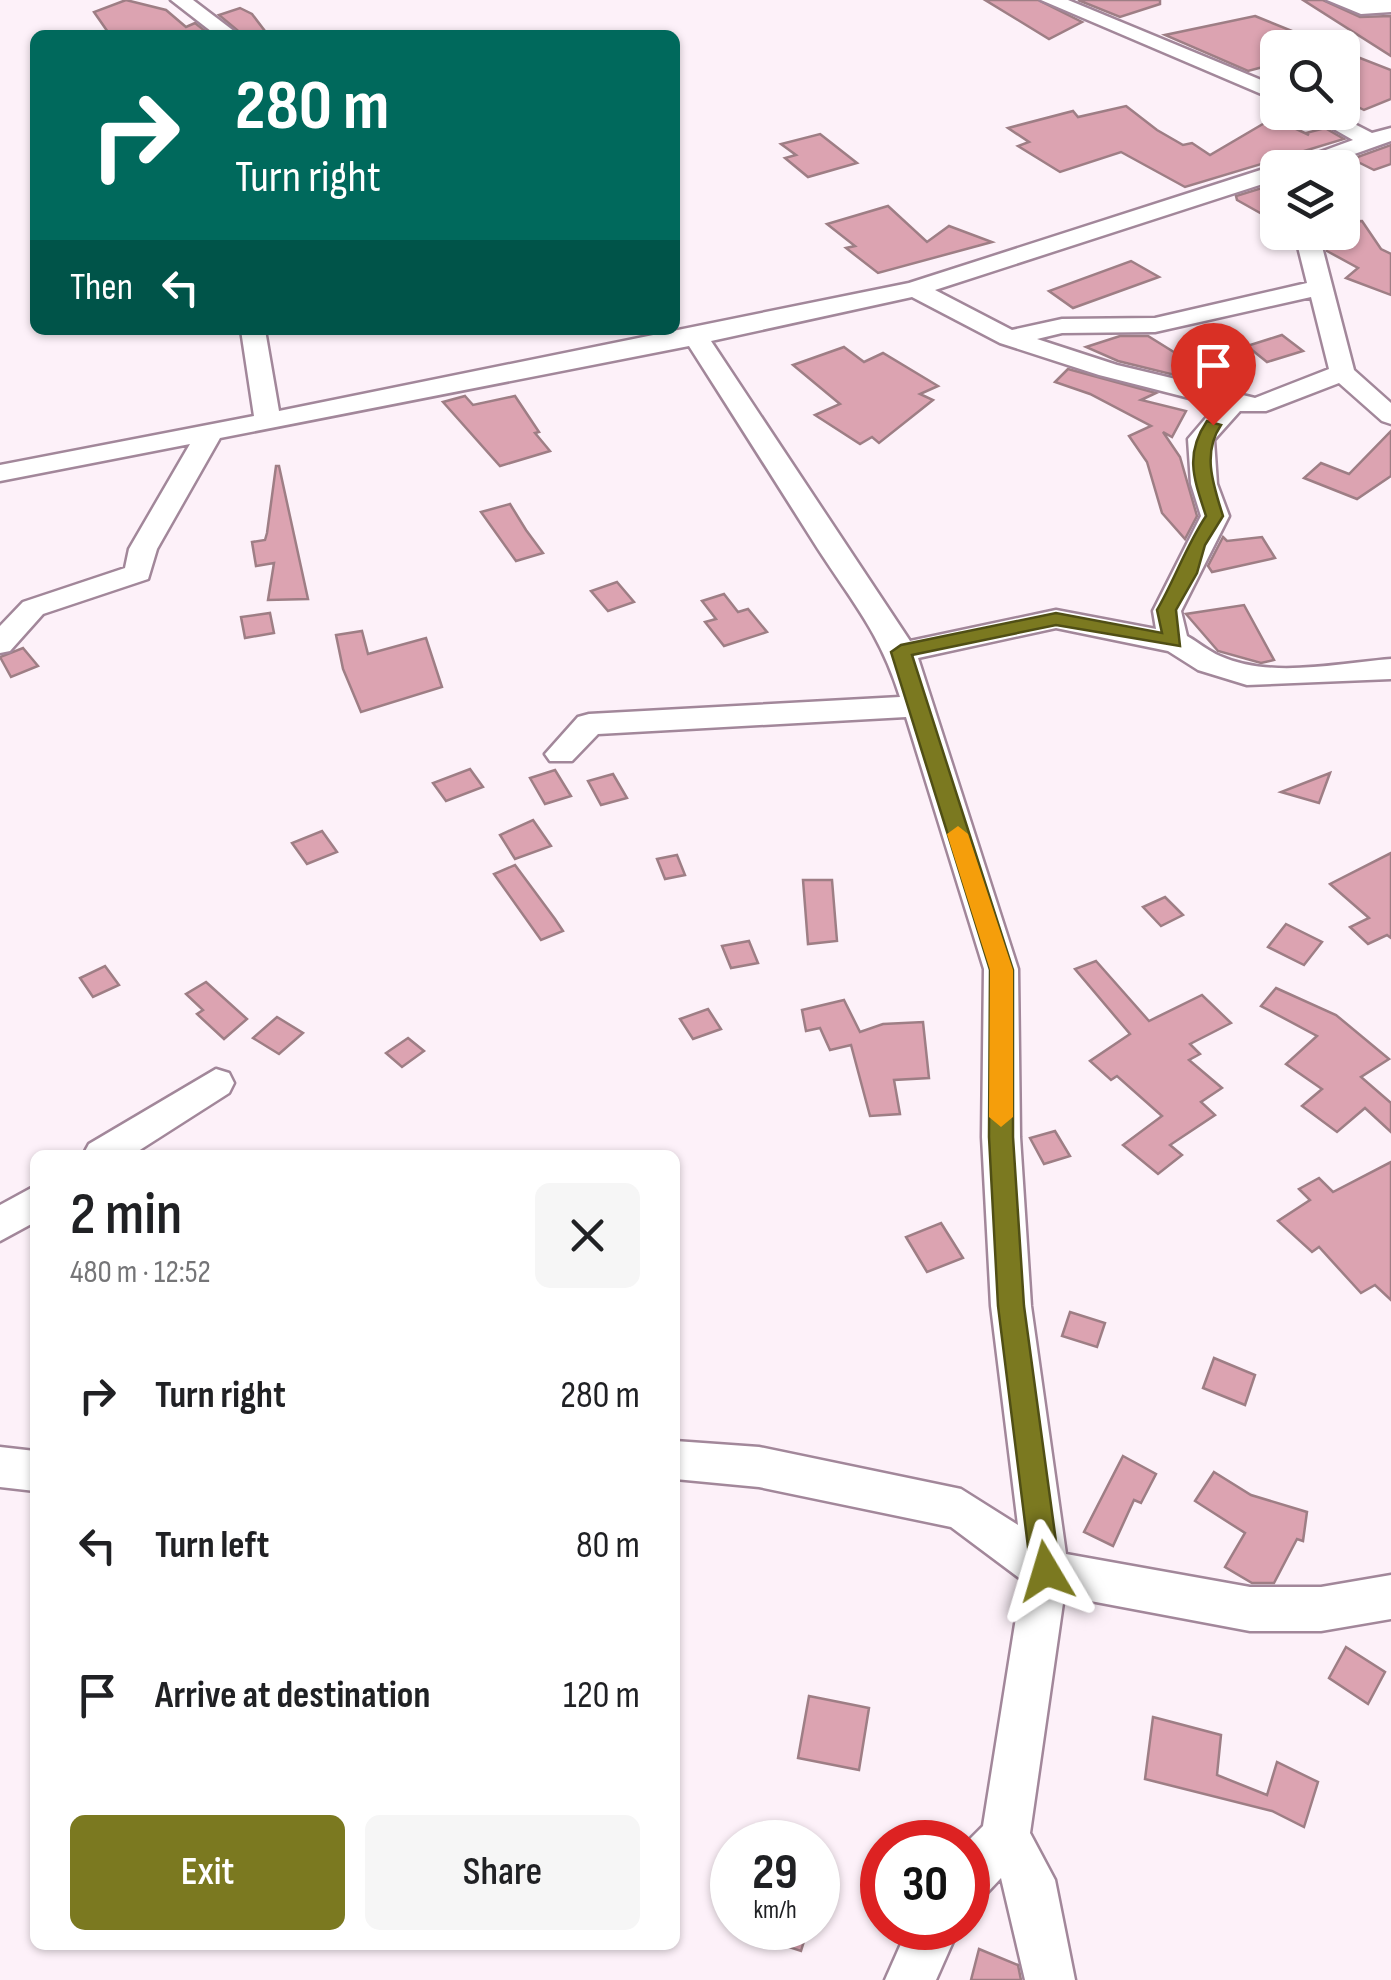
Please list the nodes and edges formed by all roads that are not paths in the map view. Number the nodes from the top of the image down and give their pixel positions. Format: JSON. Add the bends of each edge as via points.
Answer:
{"nodes":[{"id":1,"x":181,"y":0,"type":"edge"},
{"id":2,"x":1051,"y":0,"type":"edge"},
{"id":3,"x":1337,"y":0,"type":"edge"},
{"id":4,"x":1391,"y":6,"type":"edge"},
{"id":5,"x":222,"y":30,"type":"edge"},
{"id":6,"x":1260,"y":87,"type":"edge"},
{"id":7,"x":1381,"y":137,"type":"edge"},
{"id":8,"x":1344,"y":150,"type":"edge"},
{"id":9,"x":1260,"y":178,"type":"edge"},
{"id":10,"x":1311,"y":250,"type":"edge"},
{"id":11,"x":1323,"y":287,"type":"junction"},
{"id":12,"x":915,"y":289,"type":"junction"},
{"id":13,"x":254,"y":335,"type":"edge"},
{"id":14,"x":696,"y":337,"type":"junction"},
{"id":15,"x":1009,"y":338,"type":"junction"},
{"id":16,"x":1342,"y":373,"type":"junction"},
{"id":17,"x":1234,"y":402,"type":"junction"},
{"id":18,"x":1391,"y":416,"type":"edge"},
{"id":19,"x":267,"y":418,"type":"junction"},
{"id":20,"x":210,"y":432,"type":"junction"},
{"id":21,"x":0,"y":473,"type":"edge"},
{"id":22,"x":1173,"y":642,"type":"junction"},
{"id":23,"x":0,"y":644,"type":"edge"},
{"id":24,"x":901,"y":652,"type":"junction"},
{"id":25,"x":1391,"y":669,"type":"edge"},
{"id":26,"x":916,"y":706,"type":"junction"},
{"id":27,"x":562,"y":754,"type":"dead end"},
{"id":28,"x":216,"y":1083,"type":"dead end"},
{"id":29,"x":110,"y":1150,"type":"edge"},
{"id":30,"x":30,"y":1205,"type":"edge"},
{"id":31,"x":0,"y":1225,"type":"edge"},
{"id":32,"x":680,"y":1460,"type":"edge"},
{"id":33,"x":0,"y":1467,"type":"edge"},
{"id":34,"x":30,"y":1470,"type":"edge"},
{"id":35,"x":1046,"y":1571,"type":"junction"},
{"id":36,"x":1391,"y":1597,"type":"edge"},
{"id":37,"x":1005,"y":1838,"type":"junction"},
{"id":38,"x":990,"y":1854,"type":"edge"},
{"id":39,"x":924,"y":1950,"type":"edge"},
{"id":40,"x":910,"y":1980,"type":"edge"},
{"id":41,"x":1050,"y":1980,"type":"edge"}],
"edges":[{"from":1,"to":5,"type":"street"},
{"from":2,"to":6,"type":"street"},
{"from":3,"to":4,"type":"street","via":[[1361,8]]},
{"from":7,"to":8,"type":"street"},
{"from":9,"to":12,"type":"street"},
{"from":10,"to":11,"type":"street"},
{"from":11,"to":15,"type":"street","via":[[1154,325],[1062,326]]},
{"from":11,"to":16,"type":"street"},
{"from":12,"to":14,"type":"street"},
{"from":12,"to":15,"type":"street"},
{"from":13,"to":19,"type":"street"},
{"from":14,"to":19,"type":"street"},
{"from":14,"to":24,"type":"street"},
{"from":15,"to":17,"type":"street"},
{"from":16,"to":17,"type":"street","via":[[1257,406]]},
{"from":16,"to":18,"type":"street"},
{"from":17,"to":22,"type":"street","via":[[1201,439],[1214,516],[1167,610]]},
{"from":19,"to":20,"type":"street"},
{"from":20,"to":21,"type":"street"},
{"from":20,"to":23,"type":"street","via":[[143,549],[138,572],[33,608]]},
{"from":22,"to":24,"type":"street","via":[[1056,619]]},
{"from":22,"to":25,"type":"street","via":[[1247,675]]},
{"from":24,"to":26,"type":"street"},
{"from":26,"to":27,"type":"street","via":[[590,724]]},
{"from":26,"to":35,"type":"street","via":[[1001,970],[1011,1306]]},
{"from":28,"to":29,"type":"street"},
{"from":30,"to":31,"type":"street"},
{"from":32,"to":35,"type":"street","via":[[759,1467],[961,1509]]},
{"from":33,"to":34,"type":"street"},
{"from":35,"to":36,"type":"street","via":[[1250,1610],[1321,1609]]},
{"from":35,"to":37,"type":"street"},
{"from":37,"to":38,"type":"street"},
{"from":37,"to":41,"type":"street","via":[[1030,1880]]},
{"from":39,"to":40,"type":"street"}]}
